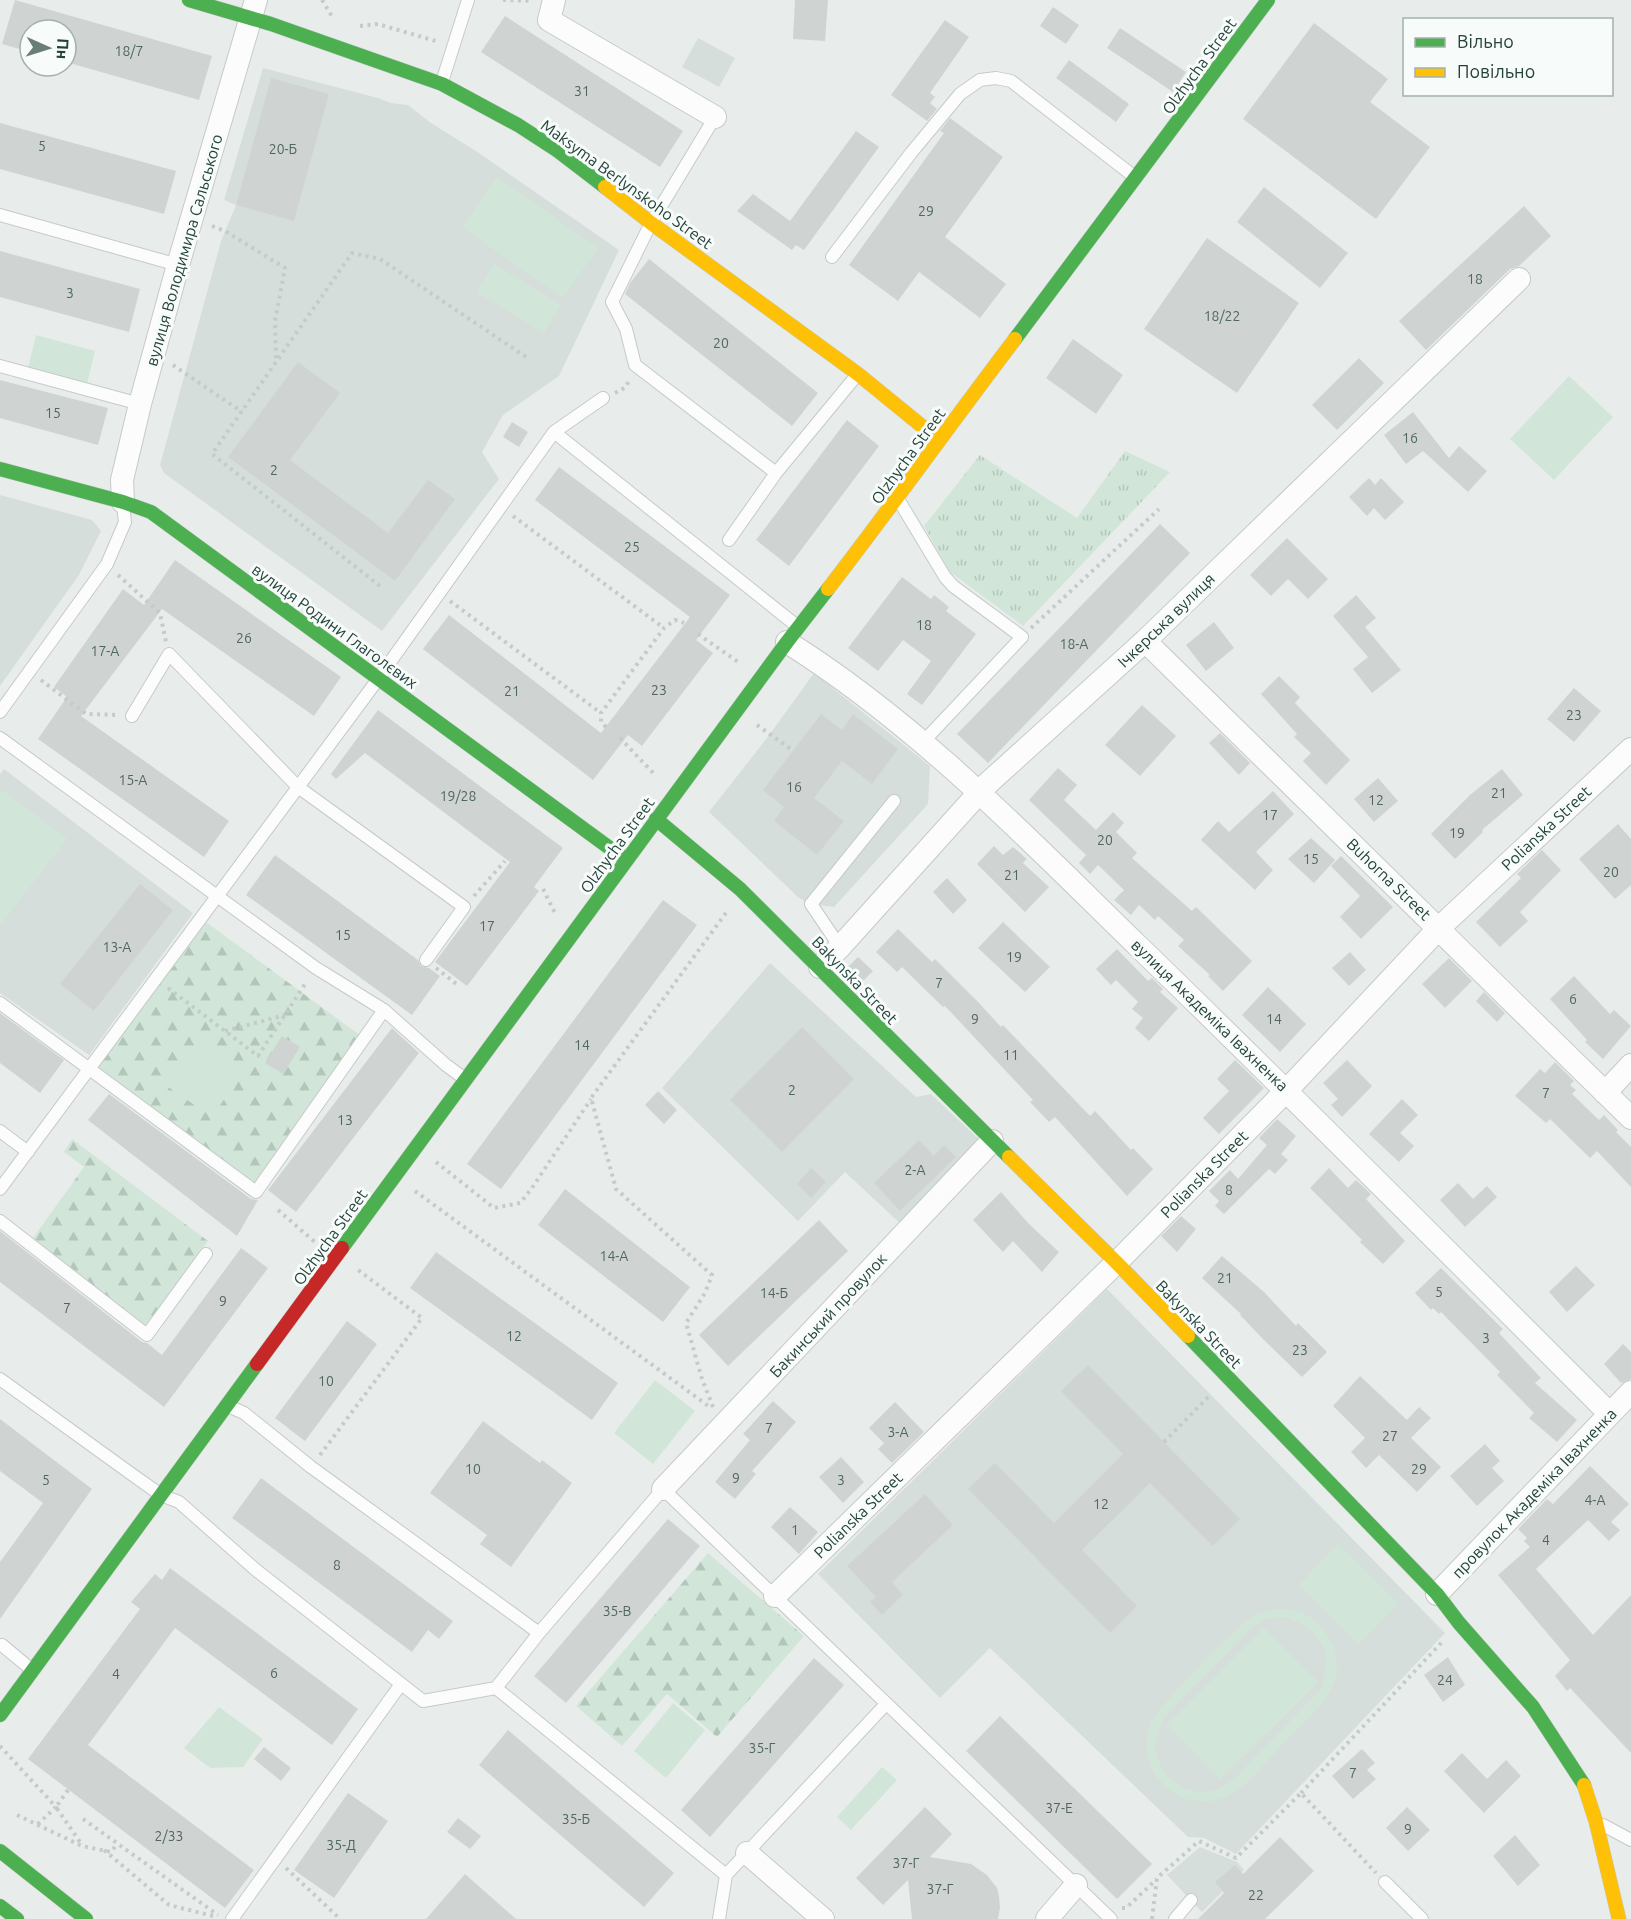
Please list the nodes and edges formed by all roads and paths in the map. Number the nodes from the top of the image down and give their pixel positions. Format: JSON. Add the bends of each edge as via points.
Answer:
{"nodes":[{"id":1,"x":189,"y":0,"type":"edge"},
{"id":2,"x":322,"y":0,"type":"edge"},
{"id":3,"x":468,"y":0,"type":"edge"},
{"id":4,"x":503,"y":0,"type":"edge"},
{"id":5,"x":1268,"y":0,"type":"edge"},
{"id":6,"x":553,"y":1,"type":"edge"},
{"id":7,"x":253,"y":9,"type":"edge"},
{"id":8,"x":334,"y":19,"type":"dead end"},
{"id":9,"x":356,"y":27,"type":"dead end"},
{"id":10,"x":455,"y":46,"type":"junction"},
{"id":11,"x":442,"y":84,"type":"junction"},
{"id":12,"x":715,"y":117,"type":"joint"},
{"id":13,"x":1136,"y":179,"type":"junction"},
{"id":14,"x":0,"y":215,"type":"edge"},
{"id":15,"x":651,"y":223,"type":"junction"},
{"id":16,"x":212,"y":226,"type":"dead end"},
{"id":17,"x":832,"y":256,"type":"dead end"},
{"id":18,"x":178,"y":264,"type":"junction"},
{"id":19,"x":1519,"y":279,"type":"dead end"},
{"id":20,"x":529,"y":359,"type":"dead end"},
{"id":21,"x":276,"y":362,"type":"junction"},
{"id":22,"x":173,"y":365,"type":"dead end"},
{"id":23,"x":635,"y":365,"type":"junction"},
{"id":24,"x":0,"y":366,"type":"edge"},
{"id":25,"x":858,"y":374,"type":"junction"},
{"id":26,"x":603,"y":398,"type":"joint"},
{"id":27,"x":140,"y":405,"type":"junction"},
{"id":28,"x":242,"y":412,"type":"junction"},
{"id":29,"x":554,"y":432,"type":"junction"},
{"id":30,"x":939,"y":440,"type":"junction"},
{"id":31,"x":0,"y":469,"type":"edge"},
{"id":32,"x":776,"y":473,"type":"junction"},
{"id":33,"x":898,"y":498,"type":"junction"},
{"id":34,"x":123,"y":502,"type":"junction"},
{"id":35,"x":501,"y":507,"type":"junction"},
{"id":36,"x":1159,"y":509,"type":"dead end"},
{"id":37,"x":729,"y":540,"type":"dead end"},
{"id":38,"x":107,"y":564,"type":"junction"},
{"id":39,"x":380,"y":586,"type":"dead end"},
{"id":40,"x":439,"y":593,"type":"junction"},
{"id":41,"x":684,"y":623,"type":"dead end"},
{"id":42,"x":664,"y":628,"type":"junction"},
{"id":43,"x":698,"y":634,"type":"dead end"},
{"id":44,"x":793,"y":634,"type":"junction"},
{"id":45,"x":1022,"y":637,"type":"junction"},
{"id":46,"x":1145,"y":641,"type":"junction"},
{"id":47,"x":169,"y":654,"type":"junction"},
{"id":48,"x":747,"y":668,"type":"dead end"},
{"id":49,"x":28,"y":671,"type":"junction"},
{"id":50,"x":378,"y":677,"type":"junction"},
{"id":51,"x":0,"y":712,"type":"edge"},
{"id":52,"x":601,"y":713,"type":"junction"},
{"id":53,"x":132,"y":716,"type":"joint"},
{"id":54,"x":752,"y":720,"type":"dead end"},
{"id":55,"x":606,"y":727,"type":"dead end"},
{"id":56,"x":0,"y":738,"type":"edge"},
{"id":57,"x":620,"y":738,"type":"dead end"},
{"id":58,"x":923,"y":742,"type":"junction"},
{"id":59,"x":1631,"y":749,"type":"edge"},
{"id":60,"x":792,"y":750,"type":"dead end"},
{"id":61,"x":656,"y":776,"type":"dead end"},
{"id":62,"x":298,"y":787,"type":"junction"},
{"id":63,"x":979,"y":792,"type":"junction"},
{"id":64,"x":894,"y":801,"type":"dead end"},
{"id":65,"x":656,"y":819,"type":"junction"},
{"id":66,"x":626,"y":860,"type":"junction"},
{"id":67,"x":506,"y":861,"type":"dead end"},
{"id":68,"x":740,"y":889,"type":"junction"},
{"id":69,"x":218,"y":897,"type":"junction"},
{"id":70,"x":464,"y":907,"type":"junction"},
{"id":71,"x":1438,"y":928,"type":"junction"},
{"id":72,"x":840,"y":947,"type":"junction"},
{"id":73,"x":426,"y":960,"type":"dead end"},
{"id":74,"x":820,"y":967,"type":"junction"},
{"id":75,"x":316,"y":968,"type":"junction"},
{"id":76,"x":156,"y":979,"type":"junction"},
{"id":77,"x":450,"y":979,"type":"dead end"},
{"id":78,"x":459,"y":986,"type":"dead end"},
{"id":79,"x":0,"y":1003,"type":"edge"},
{"id":80,"x":384,"y":1010,"type":"junction"},
{"id":81,"x":286,"y":1015,"type":"junction"},
{"id":82,"x":224,"y":1031,"type":"junction"},
{"id":83,"x":1631,"y":1065,"type":"edge"},
{"id":84,"x":91,"y":1069,"type":"junction"},
{"id":85,"x":466,"y":1079,"type":"junction"},
{"id":86,"x":1287,"y":1090,"type":"junction"},
{"id":87,"x":1605,"y":1093,"type":"junction"},
{"id":88,"x":591,"y":1098,"type":"junction"},
{"id":89,"x":1631,"y":1118,"type":"edge"},
{"id":90,"x":0,"y":1131,"type":"edge"},
{"id":91,"x":992,"y":1141,"type":"junction"},
{"id":92,"x":28,"y":1152,"type":"junction"},
{"id":93,"x":434,"y":1161,"type":"dead end"},
{"id":94,"x":0,"y":1190,"type":"edge"},
{"id":95,"x":412,"y":1190,"type":"dead end"},
{"id":96,"x":278,"y":1210,"type":"dead end"},
{"id":97,"x":0,"y":1221,"type":"edge"},
{"id":98,"x":318,"y":1245,"type":"dead end"},
{"id":99,"x":206,"y":1254,"type":"dead end"},
{"id":100,"x":1116,"y":1262,"type":"junction"},
{"id":101,"x":353,"y":1266,"type":"dead end"},
{"id":102,"x":0,"y":1379,"type":"edge"},
{"id":103,"x":1631,"y":1392,"type":"edge"},
{"id":104,"x":1211,"y":1394,"type":"dead end"},
{"id":105,"x":226,"y":1406,"type":"junction"},
{"id":106,"x":1610,"y":1414,"type":"junction"},
{"id":107,"x":1164,"y":1442,"type":"dead end"},
{"id":108,"x":311,"y":1467,"type":"junction"},
{"id":109,"x":663,"y":1489,"type":"junction"},
{"id":110,"x":161,"y":1495,"type":"junction"},
{"id":111,"x":1437,"y":1594,"type":"junction"},
{"id":112,"x":775,"y":1596,"type":"junction"},
{"id":113,"x":1460,"y":1623,"type":"junction"},
{"id":114,"x":539,"y":1633,"type":"junction"},
{"id":115,"x":2,"y":1645,"type":"dead end"},
{"id":116,"x":33,"y":1670,"type":"junction"},
{"id":117,"x":401,"y":1684,"type":"junction"},
{"id":118,"x":496,"y":1688,"type":"junction"},
{"id":119,"x":886,"y":1704,"type":"junction"},
{"id":120,"x":0,"y":1715,"type":"edge"},
{"id":121,"x":0,"y":1746,"type":"edge"},
{"id":122,"x":68,"y":1790,"type":"dead end"},
{"id":123,"x":1301,"y":1792,"type":"junction"},
{"id":124,"x":56,"y":1807,"type":"junction"},
{"id":125,"x":17,"y":1815,"type":"dead end"},
{"id":126,"x":82,"y":1819,"type":"dead end"},
{"id":127,"x":1596,"y":1822,"type":"junction"},
{"id":128,"x":37,"y":1825,"type":"junction"},
{"id":129,"x":1631,"y":1840,"type":"edge"},
{"id":130,"x":117,"y":1844,"type":"junction"},
{"id":131,"x":82,"y":1846,"type":"junction"},
{"id":132,"x":0,"y":1851,"type":"edge"},
{"id":133,"x":104,"y":1851,"type":"junction"},
{"id":134,"x":747,"y":1853,"type":"junction"},
{"id":135,"x":275,"y":1859,"type":"junction"},
{"id":136,"x":726,"y":1875,"type":"junction"},
{"id":137,"x":1157,"y":1878,"type":"junction"},
{"id":138,"x":1385,"y":1882,"type":"joint"},
{"id":139,"x":1076,"y":1885,"type":"junction"},
{"id":140,"x":1191,"y":1900,"type":"dead end"},
{"id":141,"x":0,"y":1906,"type":"edge"},
{"id":142,"x":1107,"y":1915,"type":"edge"},
{"id":143,"x":17,"y":1919,"type":"edge"},
{"id":144,"x":86,"y":1919,"type":"edge"},
{"id":145,"x":232,"y":1919,"type":"edge"},
{"id":146,"x":340,"y":1919,"type":"edge"},
{"id":147,"x":719,"y":1919,"type":"edge"},
{"id":148,"x":823,"y":1919,"type":"edge"},
{"id":149,"x":1047,"y":1919,"type":"edge"},
{"id":150,"x":1152,"y":1919,"type":"edge"},
{"id":151,"x":1175,"y":1919,"type":"edge"},
{"id":152,"x":1422,"y":1919,"type":"edge"},
{"id":153,"x":1619,"y":1919,"type":"edge"}],
"edges":[{"from":1,"to":7,"type":"street","name":"Maksyma Berlynskoho Street"},
{"from":2,"to":8,"type":"path"},
{"from":3,"to":10,"type":"lane"},
{"from":4,"to":6,"type":"path"},
{"from":5,"to":13,"type":"street","name":"Olzhycha Street"},
{"from":6,"to":12,"type":"street","via":[[549,20]]},
{"from":7,"to":11,"type":"street","name":"Maksyma Berlynskoho Street"},
{"from":7,"to":18,"type":"street","name":"вулиця Володимира Сальського"},
{"from":9,"to":10,"type":"path","via":[[378,24]]},
{"from":10,"to":11,"type":"lane"},
{"from":11,"to":15,"type":"street","name":"Maksyma Berlynskoho Street","via":[[558,151]]},
{"from":12,"to":15,"type":"lane"},
{"from":13,"to":17,"type":"lane","via":[[1011,81],[980,80],[960,94]]},
{"from":13,"to":30,"type":"street","name":"Olzhycha Street"},
{"from":14,"to":18,"type":"lane"},
{"from":15,"to":23,"type":"lane","via":[[612,302],[626,329]]},
{"from":15,"to":25,"type":"street","name":"Maksyma Berlynskoho Street"},
{"from":16,"to":21,"type":"path","via":[[285,268],[275,321]]},
{"from":18,"to":27,"type":"street","name":"вулиця Володимира Сальського"},
{"from":19,"to":46,"type":"street","name":"Ічкерська вулиця"},
{"from":20,"to":21,"type":"path","via":[[380,259],[352,253]]},
{"from":21,"to":28,"type":"path"},
{"from":22,"to":28,"type":"path"},
{"from":23,"to":26,"type":"path","via":[[626,387]]},
{"from":23,"to":32,"type":"lane"},
{"from":24,"to":27,"type":"lane"},
{"from":25,"to":30,"type":"street","name":"Maksyma Berlynskoho Street"},
{"from":25,"to":32,"type":"lane"},
{"from":26,"to":29,"type":"lane"},
{"from":27,"to":34,"type":"street","name":"вулиця Володимира Сальського","via":[[122,480]]},
{"from":28,"to":39,"type":"path","via":[[212,454]]},
{"from":29,"to":35,"type":"lane"},
{"from":29,"to":44,"type":"lane"},
{"from":30,"to":33,"type":"street","name":"Olzhycha Street"},
{"from":31,"to":34,"type":"street","name":"вулиця Родини Глаголєвих"},
{"from":32,"to":37,"type":"lane"},
{"from":33,"to":44,"type":"street","name":"Olzhycha Street"},
{"from":33,"to":45,"type":"lane","via":[[953,586]]},
{"from":34,"to":38,"type":"lane","via":[[124,522]]},
{"from":34,"to":50,"type":"street","name":"вулиця Родини Глаголєвих","via":[[151,512]]},
{"from":35,"to":40,"type":"lane"},
{"from":35,"to":42,"type":"path"},
{"from":36,"to":45,"type":"path"},
{"from":38,"to":47,"type":"path","via":[[160,613]]},
{"from":38,"to":49,"type":"lane"},
{"from":40,"to":50,"type":"lane"},
{"from":40,"to":52,"type":"path"},
{"from":41,"to":42,"type":"path","via":[[675,620]]},
{"from":42,"to":52,"type":"path"},
{"from":43,"to":48,"type":"path"},
{"from":44,"to":58,"type":"street","name":"вулиця Академіка Івахненка","via":[[851,687]]},
{"from":44,"to":65,"type":"street","name":"Olzhycha Street"},
{"from":45,"to":58,"type":"lane"},
{"from":46,"to":63,"type":"street","name":"Ічкерська вулиця"},
{"from":46,"to":71,"type":"street","name":"Buhorna Street"},
{"from":47,"to":53,"type":"lane"},
{"from":47,"to":62,"type":"lane"},
{"from":49,"to":51,"type":"lane"},
{"from":49,"to":53,"type":"path","via":[[86,714]]},
{"from":50,"to":62,"type":"lane"},
{"from":50,"to":66,"type":"street","name":"вулиця Родини Глаголєвих"},
{"from":52,"to":55,"type":"path","via":[[601,722]]},
{"from":54,"to":60,"type":"path"},
{"from":56,"to":69,"type":"lane"},
{"from":57,"to":61,"type":"path"},
{"from":58,"to":63,"type":"street","name":"вулиця Академіка Івахненка"},
{"from":59,"to":71,"type":"street","name":"Polianska Street"},
{"from":62,"to":69,"type":"lane"},
{"from":62,"to":70,"type":"lane"},
{"from":63,"to":72,"type":"street","name":"Ічкерська вулиця"},
{"from":63,"to":86,"type":"street","name":"вулиця Академіка Івахненка"},
{"from":64,"to":72,"type":"lane","via":[[812,904]]},
{"from":65,"to":66,"type":"street","name":"Olzhycha Street"},
{"from":65,"to":68,"type":"street","name":"Bakynska Street"},
{"from":66,"to":85,"type":"street","name":"Olzhycha Street"},
{"from":67,"to":70,"type":"path"},
{"from":68,"to":74,"type":"street","name":"Bakynska Street"},
{"from":68,"to":88,"type":"path","via":[[702,948]]},
{"from":69,"to":75,"type":"lane"},
{"from":69,"to":76,"type":"lane"},
{"from":70,"to":73,"type":"lane"},
{"from":71,"to":86,"type":"street","name":"Polianska Street"},
{"from":71,"to":87,"type":"street","name":"Buhorna Street"},
{"from":72,"to":74,"type":"street","name":"Ічкерська вулиця"},
{"from":74,"to":91,"type":"street","name":"Bakynska Street"},
{"from":75,"to":80,"type":"lane"},
{"from":75,"to":81,"type":"path"},
{"from":76,"to":82,"type":"path"},
{"from":76,"to":84,"type":"lane"},
{"from":77,"to":78,"type":"path"},
{"from":79,"to":84,"type":"lane"},
{"from":80,"to":84,"type":"lane","via":[[256,1192]]},
{"from":80,"to":85,"type":"lane"},
{"from":81,"to":82,"type":"path"},
{"from":81,"to":82,"type":"path","via":[[258,1056]]},
{"from":83,"to":87,"type":"street"},
{"from":84,"to":92,"type":"lane"},
{"from":85,"to":105,"type":"street","name":"Olzhycha Street"},
{"from":86,"to":100,"type":"street","name":"Polianska Street"},
{"from":86,"to":106,"type":"street","name":"вулиця Академіка Івахненка"},
{"from":87,"to":89,"type":"street","name":"Buhorna Street"},
{"from":88,"to":93,"type":"path","via":[[520,1203],[494,1208]]},
{"from":88,"to":95,"type":"path","via":[[616,1189],[712,1275],[686,1323],[714,1410]]},
{"from":90,"to":92,"type":"lane"},
{"from":91,"to":100,"type":"street","name":"Bakynska Street"},
{"from":91,"to":109,"type":"street","name":"Бакинський провулок"},
{"from":92,"to":94,"type":"lane"},
{"from":96,"to":98,"type":"path"},
{"from":97,"to":99,"type":"lane","via":[[147,1335]]},
{"from":100,"to":111,"type":"street","name":"Bakynska Street"},
{"from":100,"to":112,"type":"street","name":"Polianska Street"},
{"from":101,"to":108,"type":"path","via":[[422,1318]]},
{"from":102,"to":110,"type":"lane"},
{"from":103,"to":106,"type":"street","name":"провулок Академіка Івахненка"},
{"from":104,"to":107,"type":"path"},
{"from":105,"to":108,"type":"lane","via":[[244,1413]]},
{"from":105,"to":110,"type":"street","name":"Olzhycha Street"},
{"from":106,"to":111,"type":"street","name":"провулок Академіка Івахненка"},
{"from":108,"to":114,"type":"lane"},
{"from":109,"to":112,"type":"lane"},
{"from":109,"to":114,"type":"lane"},
{"from":110,"to":116,"type":"street","name":"Olzhycha Street"},
{"from":110,"to":117,"type":"lane","via":[[178,1502],[256,1570]]},
{"from":111,"to":113,"type":"street","name":"Bakynska Street"},
{"from":112,"to":119,"type":"lane"},
{"from":113,"to":123,"type":"path"},
{"from":113,"to":127,"type":"street","name":"Bakynska Street","via":[[1533,1707],[1584,1784]]},
{"from":114,"to":118,"type":"lane"},
{"from":115,"to":116,"type":"lane"},
{"from":116,"to":120,"type":"street","name":"Olzhycha Street"},
{"from":117,"to":118,"type":"lane","via":[[423,1701]]},
{"from":117,"to":135,"type":"lane"},
{"from":118,"to":136,"type":"lane"},
{"from":119,"to":134,"type":"lane"},
{"from":119,"to":139,"type":"lane"},
{"from":121,"to":124,"type":"path"},
{"from":122,"to":124,"type":"path"},
{"from":123,"to":137,"type":"path","via":[[1236,1858],[1199,1841]]},
{"from":123,"to":138,"type":"path"},
{"from":124,"to":128,"type":"path"},
{"from":124,"to":131,"type":"path"},
{"from":125,"to":128,"type":"path"},
{"from":126,"to":130,"type":"path"},
{"from":127,"to":129,"type":"lane"},
{"from":127,"to":153,"type":"street","name":"Bakynska Street"},
{"from":128,"to":131,"type":"path"},
{"from":130,"to":133,"type":"path","via":[[111,1852]]},
{"from":130,"to":133,"type":"path","via":[[224,1919],[169,1905]]},
{"from":131,"to":133,"type":"path"},
{"from":132,"to":144,"type":"street"},
{"from":134,"to":136,"type":"lane"},
{"from":134,"to":148,"type":"street","via":[[801,1890]]},
{"from":135,"to":145,"type":"lane"},
{"from":135,"to":146,"type":"path"},
{"from":136,"to":147,"type":"lane"},
{"from":137,"to":142,"type":"path","via":[[1125,1908]]},
{"from":137,"to":150,"type":"path"},
{"from":138,"to":152,"type":"lane"},
{"from":139,"to":142,"type":"lane"},
{"from":139,"to":149,"type":"street"},
{"from":140,"to":151,"type":"lane"},
{"from":141,"to":143,"type":"street"}]}
